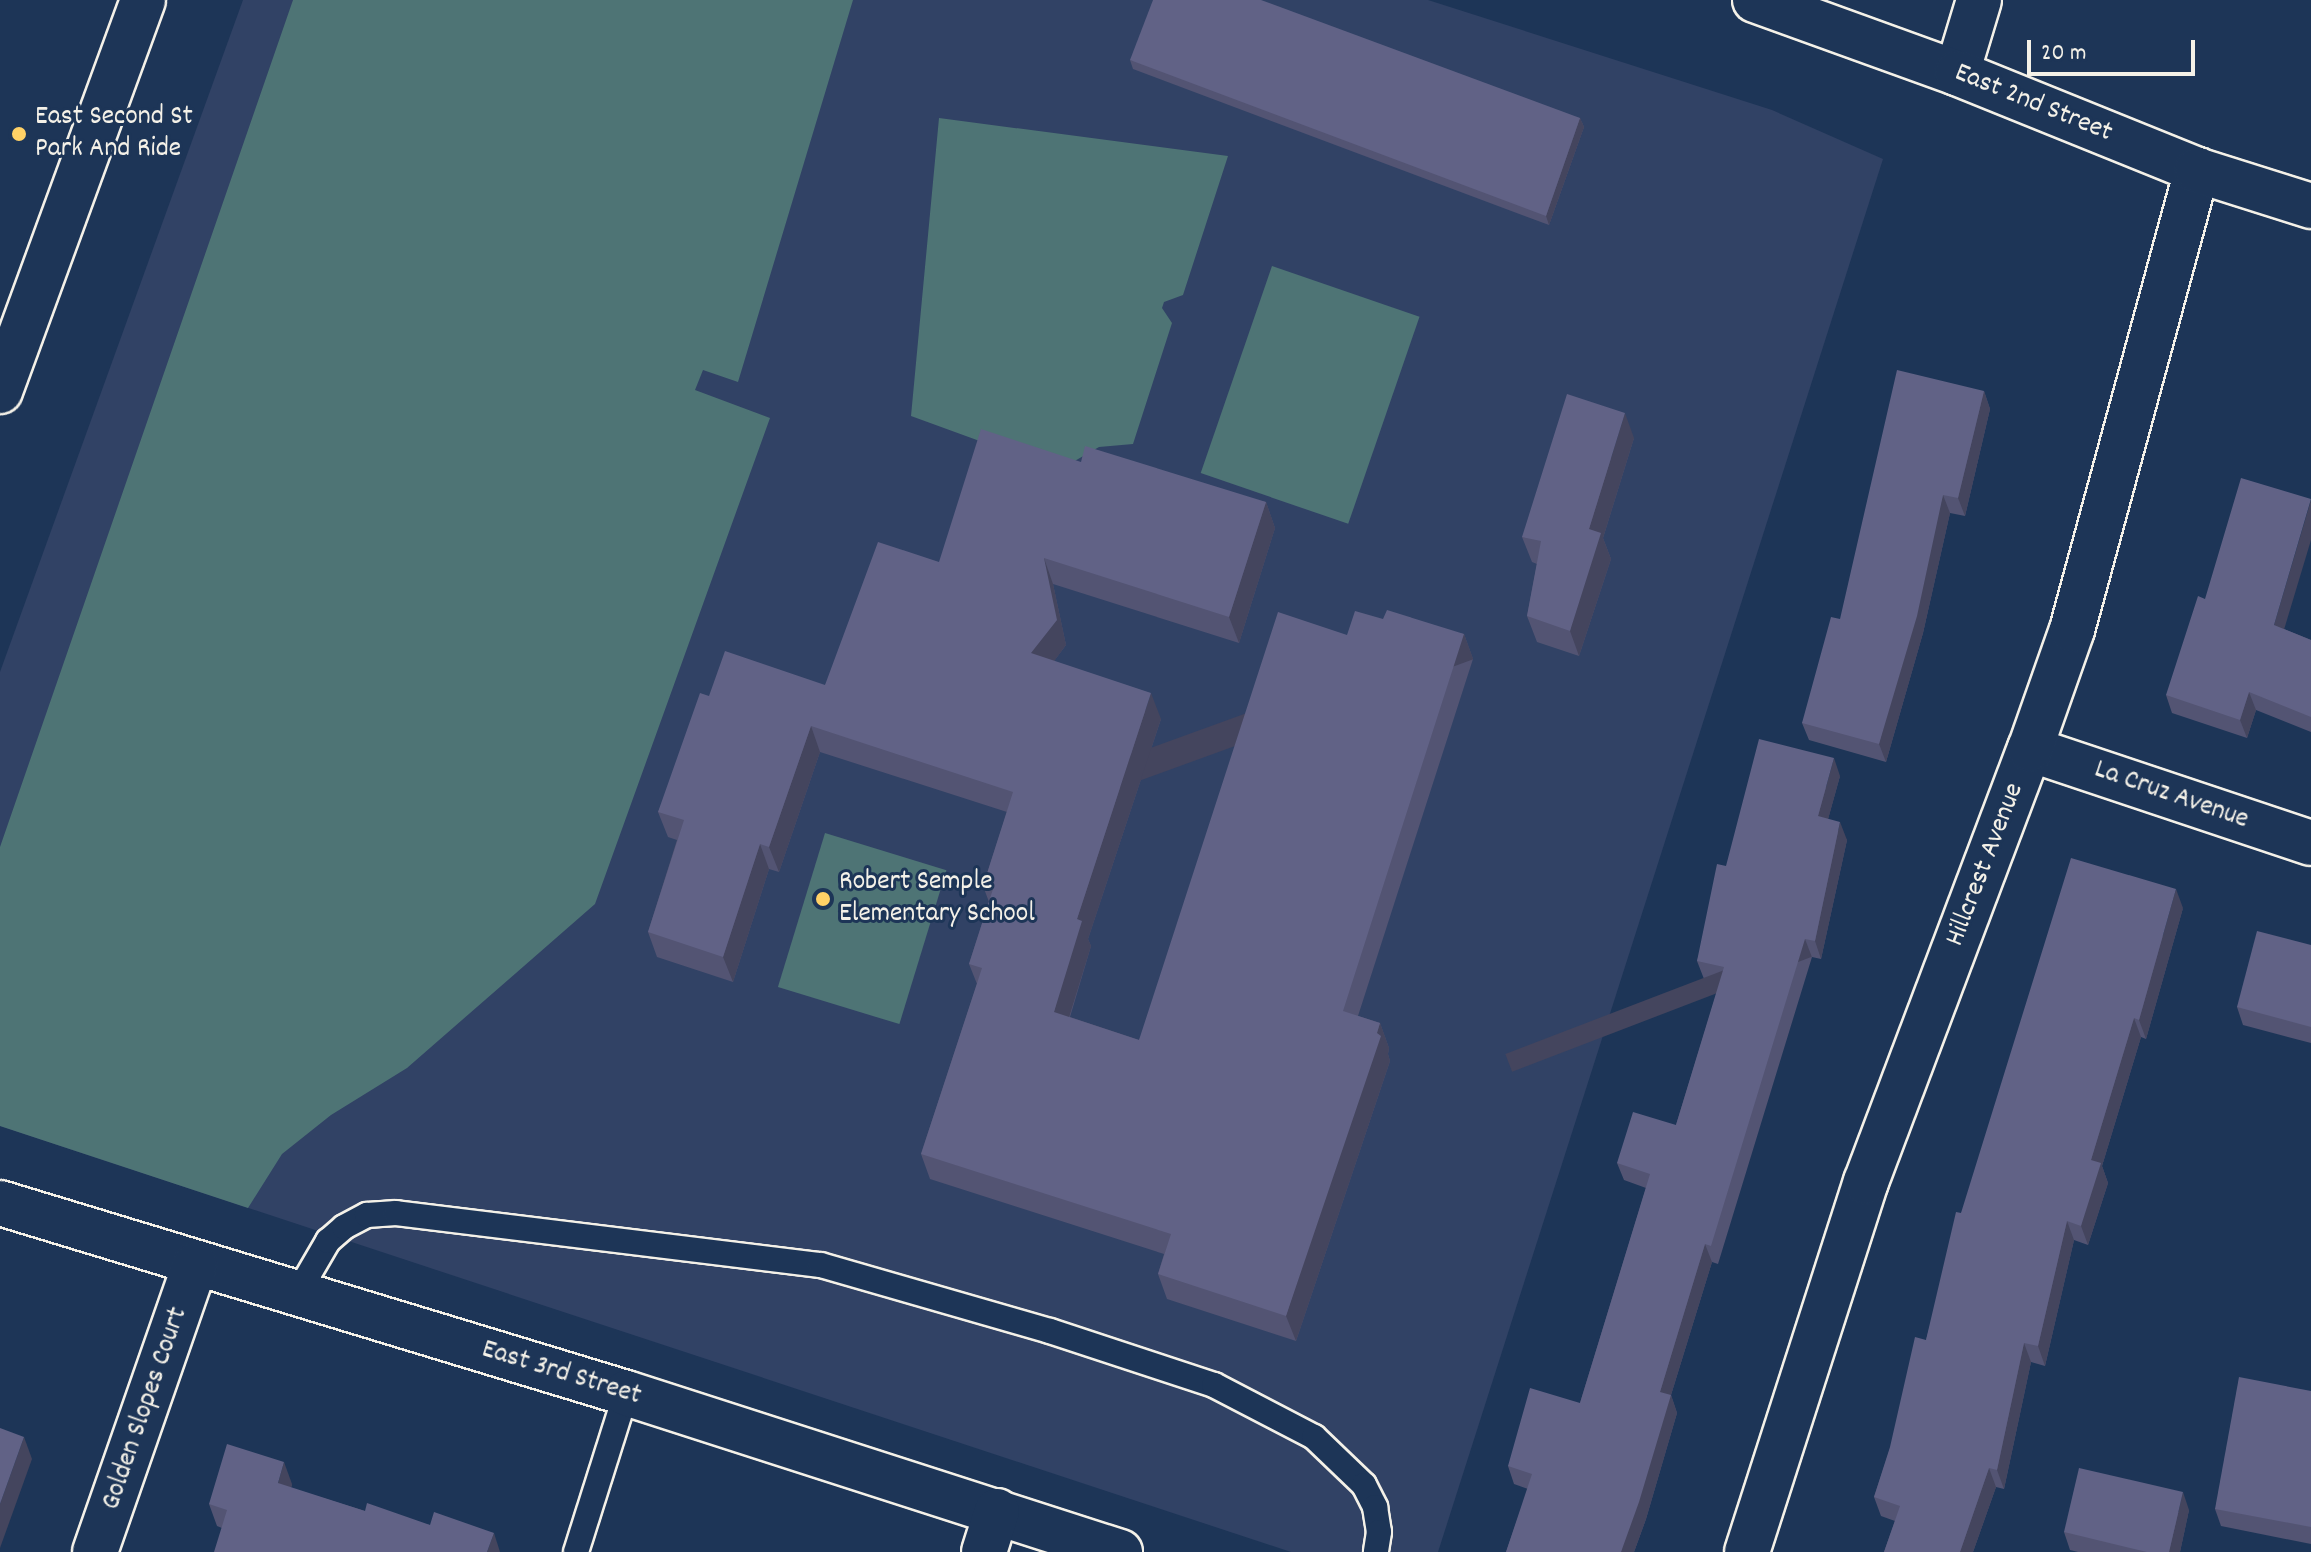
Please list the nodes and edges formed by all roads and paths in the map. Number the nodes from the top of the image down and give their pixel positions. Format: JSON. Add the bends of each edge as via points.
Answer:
{"nodes":[{"id":1,"x":143,"y":0,"type":"edge"},
{"id":2,"x":1755,"y":0,"type":"edge"},
{"id":3,"x":1979,"y":0,"type":"edge"},
{"id":4,"x":1957,"y":73,"type":"junction"},
{"id":5,"x":2197,"y":170,"type":"junction"},
{"id":6,"x":2311,"y":206,"type":"edge"},
{"id":7,"x":0,"y":391,"type":"edge"},
{"id":8,"x":2030,"y":749,"type":"junction"},
{"id":9,"x":2311,"y":843,"type":"edge"},
{"id":10,"x":0,"y":1203,"type":"edge"},
{"id":11,"x":195,"y":1265,"type":"junction"},
{"id":12,"x":296,"y":1296,"type":"junction"},
{"id":13,"x":626,"y":1393,"type":"junction"},
{"id":14,"x":997,"y":1511,"type":"junction"},
{"id":15,"x":95,"y":1552,"type":"edge"},
{"id":16,"x":576,"y":1552,"type":"edge"},
{"id":17,"x":984,"y":1552,"type":"edge"},
{"id":18,"x":1120,"y":1552,"type":"edge"},
{"id":19,"x":1376,"y":1552,"type":"edge"},
{"id":20,"x":1747,"y":1552,"type":"edge"}],
"edges":[{"from":1,"to":7,"type":"street"},
{"from":2,"to":4,"type":"street","name":"East 2nd Street"},
{"from":3,"to":4,"type":"street"},
{"from":4,"to":5,"type":"street","name":"East 2nd Street"},
{"from":5,"to":6,"type":"street","name":"East 2nd Street"},
{"from":5,"to":8,"type":"street","name":"Hillcrest Avenue","via":[[2072,630]]},
{"from":8,"to":9,"type":"street","name":"La Cruz Avenue"},
{"from":8,"to":20,"type":"street","name":"Hillcrest Avenue","via":[[1866,1182]]},
{"from":10,"to":11,"type":"street","name":"East 3rd Street"},
{"from":11,"to":12,"type":"street","name":"East 3rd Street"},
{"from":11,"to":15,"type":"street","name":"Golden Slopes Court"},
{"from":12,"to":13,"type":"street","name":"East 3rd Street"},
{"from":12,"to":19,"type":"lane","via":[[328,1241],[344,1227],[367,1215],[396,1213],[821,1265],[1050,1331],[1226,1391],[1314,1437],[1364,1485],[1375,1507]]},
{"from":13,"to":14,"type":"street","name":"East 3rd Street"},
{"from":13,"to":16,"type":"lane"},
{"from":14,"to":17,"type":"street"},
{"from":14,"to":18,"type":"street","name":"East 3rd Street"}]}
